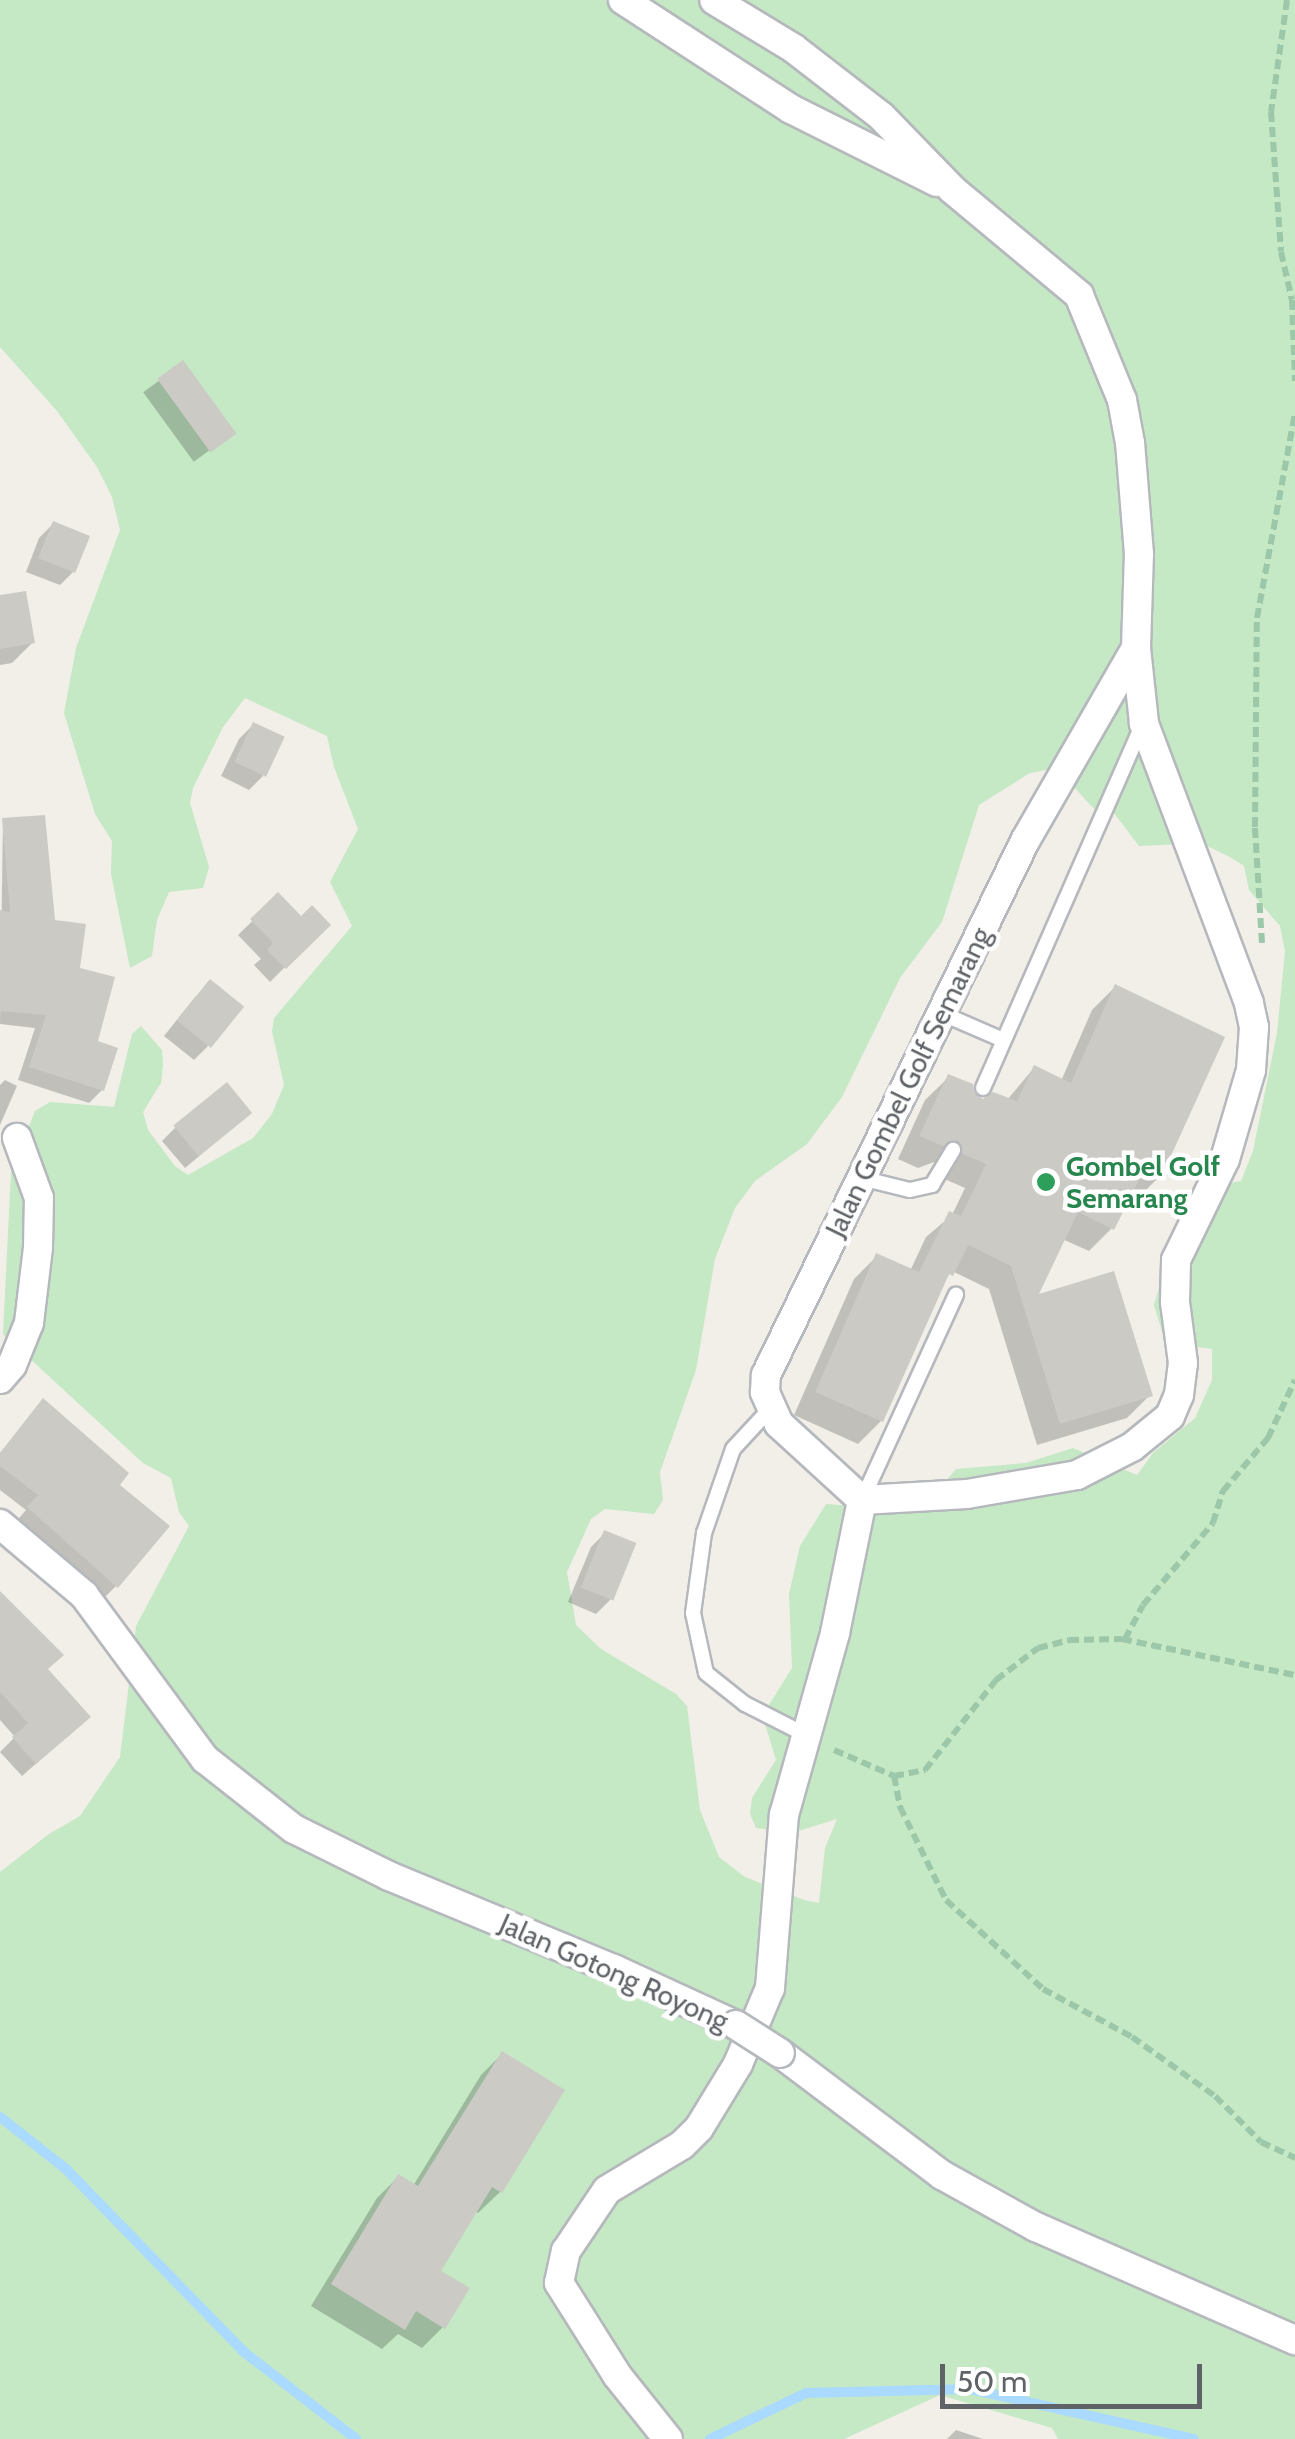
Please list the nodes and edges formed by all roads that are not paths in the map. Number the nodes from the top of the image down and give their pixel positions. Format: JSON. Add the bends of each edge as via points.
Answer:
{"nodes":[{"id":1,"x":623,"y":0,"type":"edge"},
{"id":2,"x":714,"y":0,"type":"edge"},
{"id":3,"x":744,"y":8,"type":"edge"},
{"id":4,"x":663,"y":10,"type":"edge"},
{"id":5,"x":952,"y":189,"type":"junction"},
{"id":6,"x":1136,"y":648,"type":"junction"},
{"id":7,"x":1144,"y":723,"type":"junction"},
{"id":8,"x":941,"y":1013,"type":"junction"},
{"id":9,"x":1003,"y":1040,"type":"junction"},
{"id":10,"x":983,"y":1088,"type":"dead end"},
{"id":11,"x":18,"y":1138,"type":"dead end"},
{"id":12,"x":953,"y":1150,"type":"dead end"},
{"id":13,"x":861,"y":1178,"type":"junction"},
{"id":14,"x":956,"y":1295,"type":"dead end"},
{"id":15,"x":0,"y":1379,"type":"edge"},
{"id":16,"x":770,"y":1409,"type":"junction"},
{"id":17,"x":862,"y":1500,"type":"junction"},
{"id":18,"x":0,"y":1524,"type":"edge"},
{"id":19,"x":806,"y":1735,"type":"junction"},
{"id":20,"x":1295,"y":2340,"type":"edge"},
{"id":21,"x":665,"y":2436,"type":"edge"}],
"edges":[{"from":1,"to":4,"type":"street","name":"Jalan Gombel Golf Semarang"},
{"from":2,"to":3,"type":"street","name":"Jalan Gombel Golf Semarang"},
{"from":3,"to":5,"type":"street","name":"Jalan Gombel Golf Semarang","via":[[881,116]]},
{"from":4,"to":5,"type":"street","name":"Jalan Gombel Golf Semarang","via":[[790,109]]},
{"from":5,"to":6,"type":"street","name":"Jalan Gombel Golf Semarang","via":[[1087,307],[1122,400],[1130,443],[1139,554]]},
{"from":6,"to":7,"type":"street","name":"Jalan Gombel Golf Semarang"},
{"from":6,"to":8,"type":"street","name":"Jalan Gombel Golf Semarang","via":[[1024,841]]},
{"from":7,"to":9,"type":"lane"},
{"from":7,"to":17,"type":"street","name":"Jalan Gombel Golf Semarang","via":[[1254,1028],[1251,1070],[1225,1159],[1176,1260],[1179,1395],[1170,1416],[1132,1447],[1077,1475],[967,1494]]},
{"from":8,"to":9,"type":"lane"},
{"from":8,"to":13,"type":"street","name":"Jalan Gombel Golf Semarang"},
{"from":9,"to":10,"type":"lane"},
{"from":11,"to":15,"type":"street","via":[[39,1198],[38,1248],[29,1323]]},
{"from":12,"to":13,"type":"lane","via":[[932,1185],[910,1190]]},
{"from":13,"to":16,"type":"street","name":"Jalan Gombel Golf Semarang","via":[[766,1375]]},
{"from":14,"to":17,"type":"lane"},
{"from":16,"to":17,"type":"street","via":[[798,1445]]},
{"from":16,"to":19,"type":"lane","via":[[733,1449],[704,1533],[693,1613],[706,1673],[745,1704]]},
{"from":17,"to":19,"type":"street"},
{"from":18,"to":20,"type":"street","name":"Jalan Gotong Royong","bridge":true,"via":[[84,1595],[205,1759],[294,1829],[736,2025],[918,2158],[1004,2210]]},
{"from":19,"to":21,"type":"street","via":[[784,1815],[770,1988],[744,2050],[699,2128],[607,2190],[587,2213],[566,2251],[559,2283],[617,2376]]}]}
